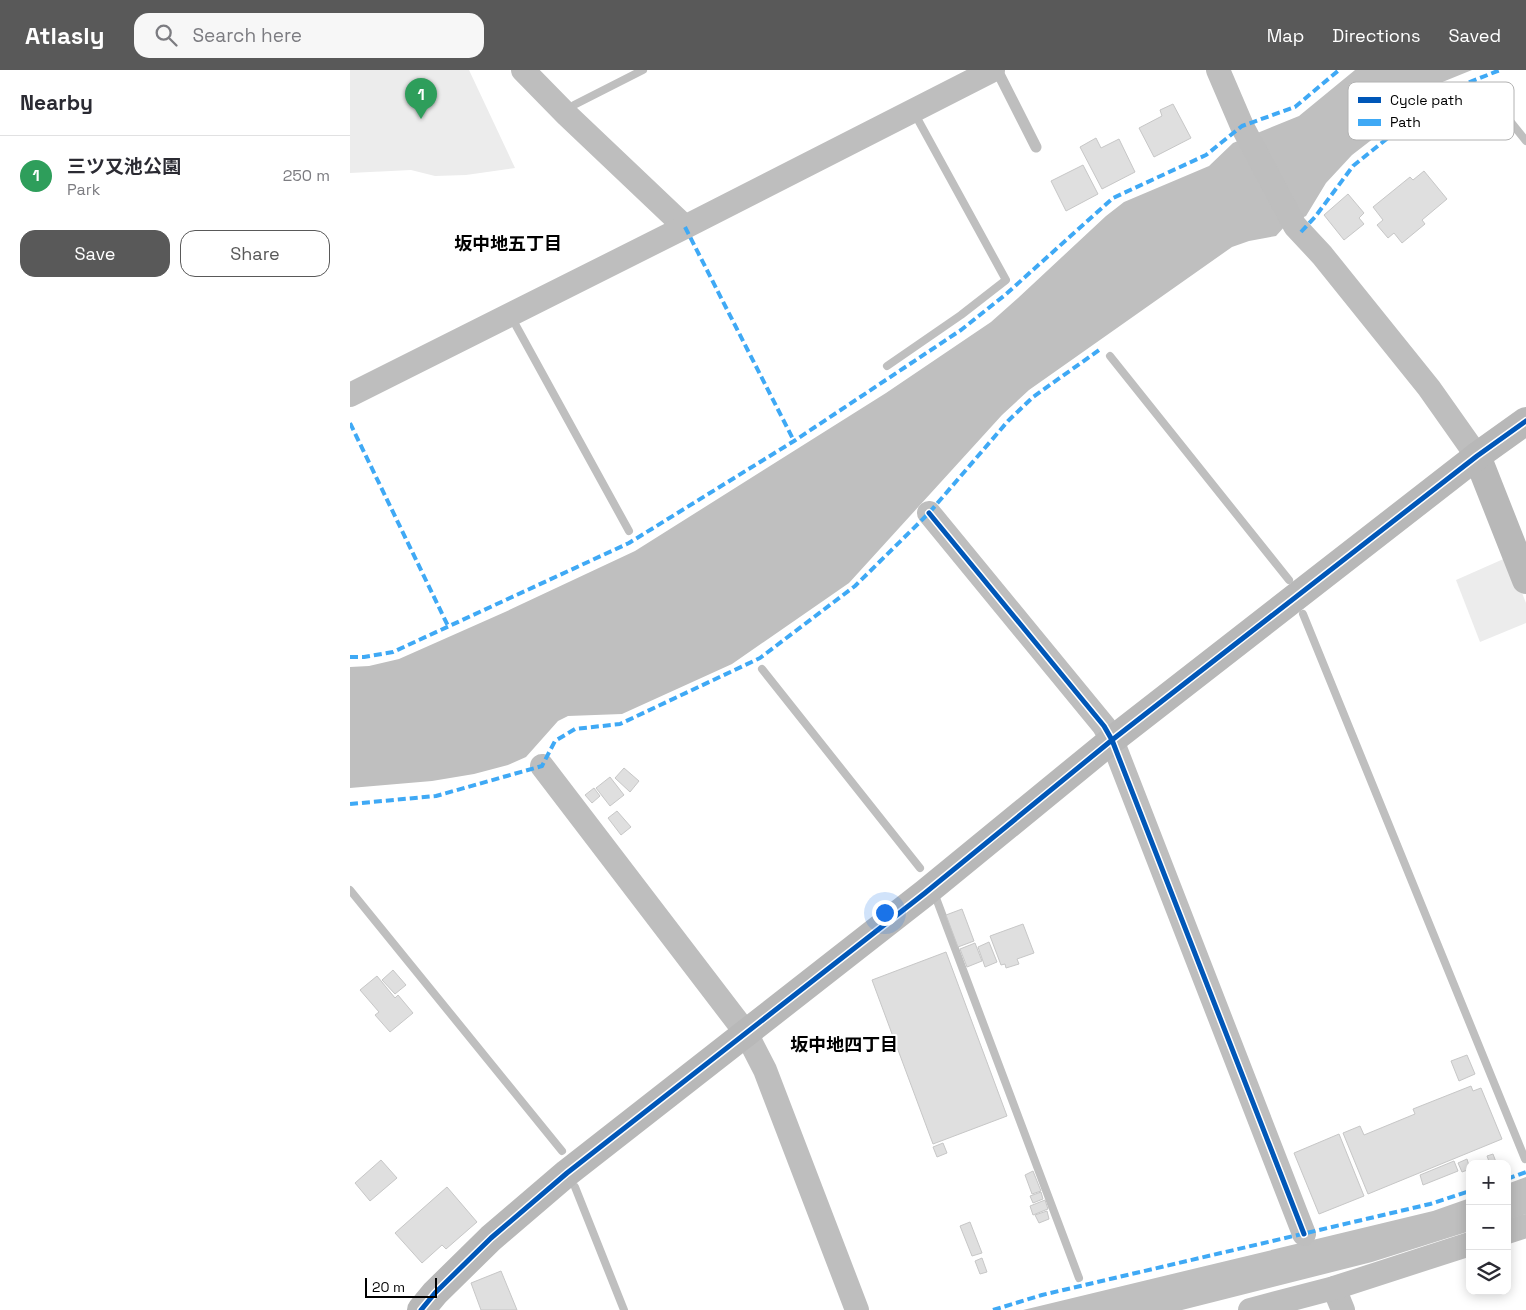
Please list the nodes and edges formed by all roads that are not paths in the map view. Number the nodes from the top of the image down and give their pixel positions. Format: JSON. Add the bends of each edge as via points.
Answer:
{"nodes":[{"id":1,"x":523,"y":70,"type":"edge"},
{"id":2,"x":993,"y":70,"type":"edge"},
{"id":3,"x":997,"y":70,"type":"edge"},
{"id":4,"x":1218,"y":70,"type":"edge"},
{"id":5,"x":1036,"y":148,"type":"dead end"},
{"id":6,"x":685,"y":228,"type":"junction"},
{"id":7,"x":350,"y":395,"type":"edge"},
{"id":8,"x":1526,"y":420,"type":"edge"},
{"id":9,"x":1477,"y":456,"type":"junction"},
{"id":10,"x":929,"y":513,"type":"dead end"},
{"id":11,"x":1526,"y":580,"type":"edge"},
{"id":12,"x":1112,"y":740,"type":"junction"},
{"id":13,"x":542,"y":766,"type":"dead end"},
{"id":14,"x":746,"y":1033,"type":"junction"},
{"id":15,"x":1526,"y":1226,"type":"edge"},
{"id":16,"x":1511,"y":1231,"type":"edge"},
{"id":17,"x":1304,"y":1234,"type":"dead end"},
{"id":18,"x":1466,"y":1245,"type":"edge"},
{"id":19,"x":1334,"y":1288,"type":"junction"},
{"id":20,"x":421,"y":1310,"type":"edge"},
{"id":21,"x":857,"y":1310,"type":"edge"},
{"id":22,"x":1250,"y":1310,"type":"edge"},
{"id":23,"x":1343,"y":1310,"type":"edge"}],
"edges":[{"from":1,"to":6,"type":"street"},
{"from":2,"to":6,"type":"street"},
{"from":3,"to":5,"type":"lane"},
{"from":4,"to":9,"type":"street","via":[[1242,126],[1295,226],[1428,388]]},
{"from":6,"to":7,"type":"street"},
{"from":8,"to":9,"type":"street"},
{"from":9,"to":11,"type":"street"},
{"from":9,"to":12,"type":"street"},
{"from":10,"to":12,"type":"street","via":[[1104,726]]},
{"from":12,"to":14,"type":"street"},
{"from":12,"to":17,"type":"street"},
{"from":13,"to":14,"type":"street"},
{"from":14,"to":20,"type":"street","via":[[491,1238]]},
{"from":14,"to":21,"type":"street","via":[[765,1070]]},
{"from":15,"to":16,"type":"street"},
{"from":18,"to":19,"type":"street"},
{"from":19,"to":22,"type":"street"},
{"from":19,"to":23,"type":"street"}]}
